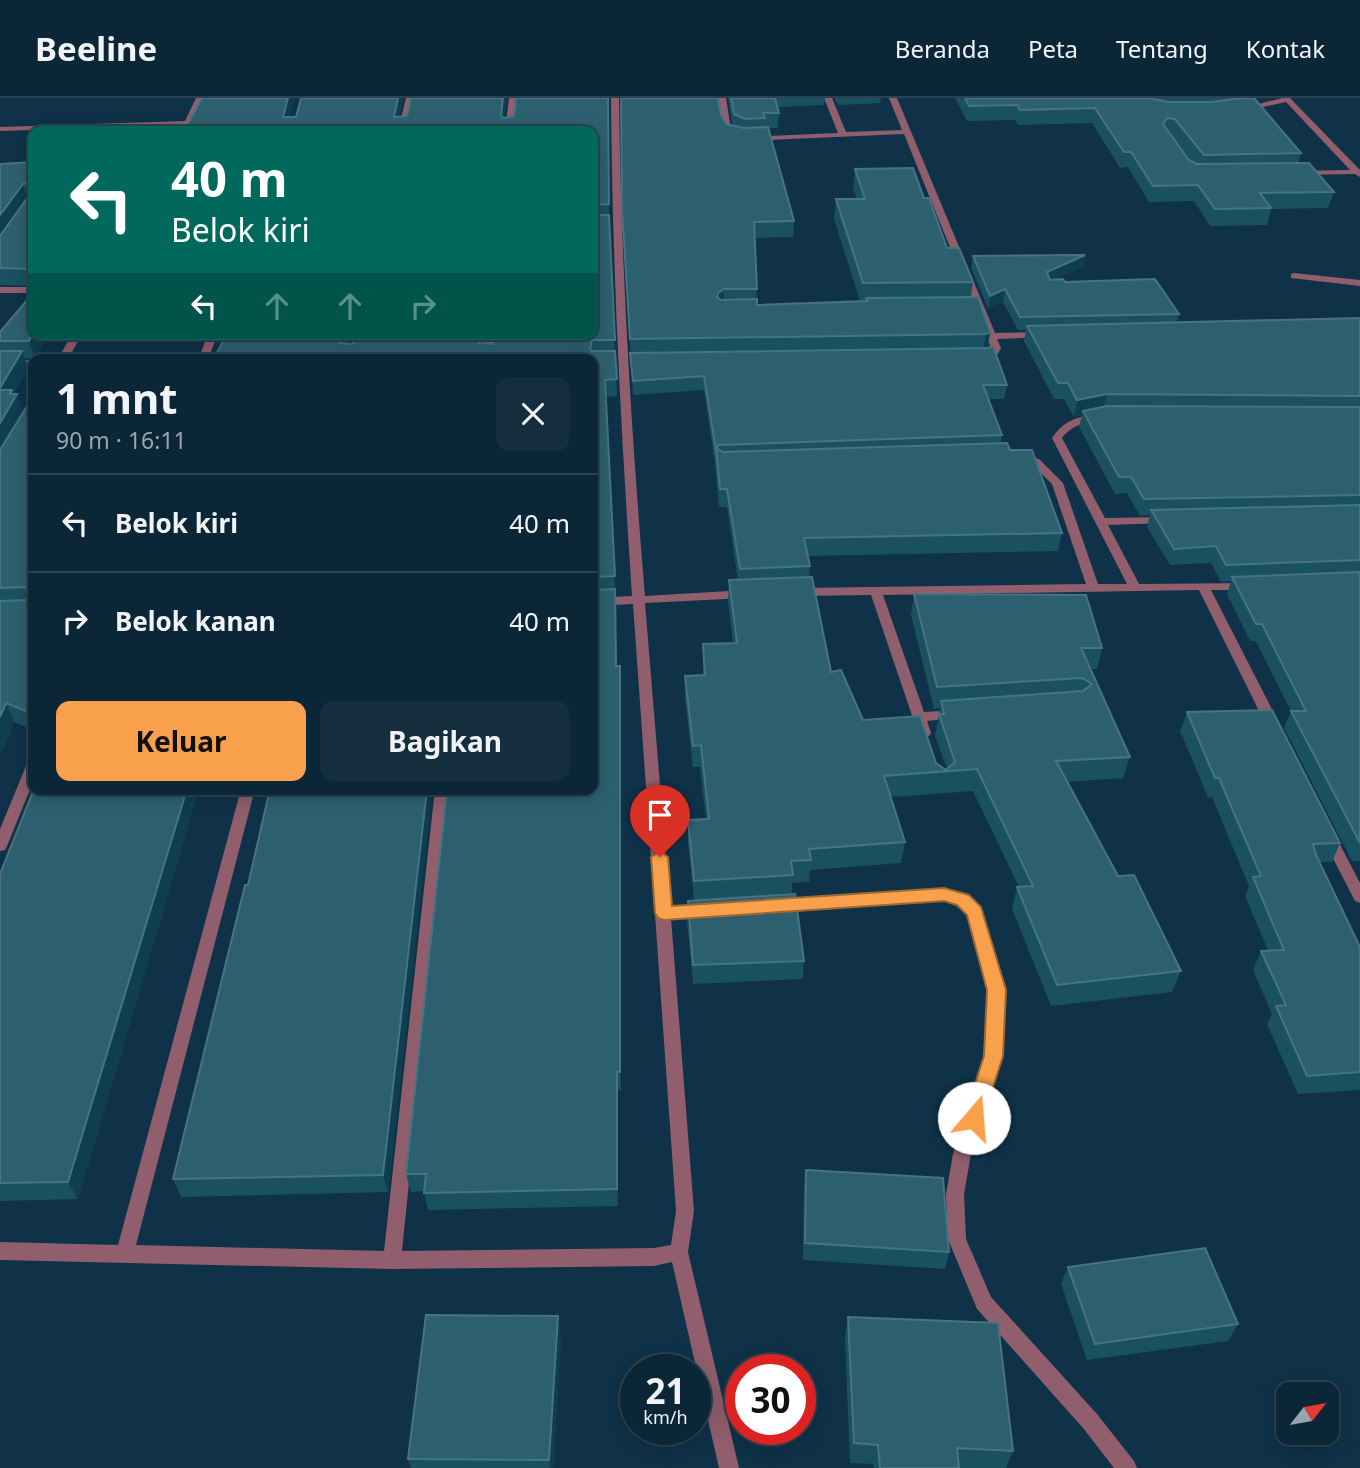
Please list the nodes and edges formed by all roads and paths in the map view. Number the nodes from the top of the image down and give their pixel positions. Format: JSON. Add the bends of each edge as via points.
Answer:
{"nodes":[{"id":1,"x":200,"y":98,"type":"edge"},
{"id":2,"x":410,"y":98,"type":"edge"},
{"id":3,"x":513,"y":98,"type":"edge"},
{"id":4,"x":615,"y":98,"type":"edge"},
{"id":5,"x":722,"y":98,"type":"edge"},
{"id":6,"x":828,"y":98,"type":"edge"},
{"id":7,"x":893,"y":98,"type":"edge"},
{"id":8,"x":1287,"y":99,"type":"edge"},
{"id":9,"x":1233,"y":110,"type":"edge"},
{"id":10,"x":186,"y":126,"type":"edge"},
{"id":11,"x":403,"y":126,"type":"edge"},
{"id":12,"x":510,"y":126,"type":"edge"},
{"id":13,"x":0,"y":129,"type":"edge"},
{"id":14,"x":28,"y":129,"type":"edge"},
{"id":15,"x":907,"y":132,"type":"junction"},
{"id":16,"x":843,"y":135,"type":"junction"},
{"id":17,"x":1359,"y":173,"type":"edge"},
{"id":18,"x":1288,"y":174,"type":"edge"},
{"id":19,"x":605,"y":225,"type":"edge"},
{"id":20,"x":616,"y":225,"type":"junction"},
{"id":21,"x":1294,"y":276,"type":"dead end"},
{"id":22,"x":1360,"y":283,"type":"edge"},
{"id":23,"x":0,"y":290,"type":"edge"},
{"id":24,"x":28,"y":290,"type":"edge"},
{"id":25,"x":967,"y":308,"type":"edge"},
{"id":26,"x":981,"y":308,"type":"junction"},
{"id":27,"x":1060,"y":334,"type":"edge"},
{"id":28,"x":992,"y":336,"type":"junction"},
{"id":29,"x":972,"y":357,"type":"edge"},
{"id":30,"x":0,"y":363,"type":"edge"},
{"id":31,"x":28,"y":363,"type":"edge"},
{"id":32,"x":618,"y":363,"type":"junction"},
{"id":33,"x":637,"y":363,"type":"edge"},
{"id":34,"x":1116,"y":416,"type":"edge"},
{"id":35,"x":1010,"y":456,"type":"edge"},
{"id":36,"x":1184,"y":520,"type":"edge"},
{"id":37,"x":1103,"y":522,"type":"junction"},
{"id":38,"x":1257,"y":586,"type":"edge"},
{"id":39,"x":1093,"y":587,"type":"junction"},
{"id":40,"x":1135,"y":587,"type":"junction"},
{"id":41,"x":1204,"y":589,"type":"junction"},
{"id":42,"x":785,"y":592,"type":"edge"},
{"id":43,"x":876,"y":592,"type":"junction"},
{"id":44,"x":758,"y":593,"type":"edge"},
{"id":45,"x":637,"y":601,"type":"junction"},
{"id":46,"x":598,"y":602,"type":"edge"},
{"id":47,"x":972,"y":713,"type":"edge"},
{"id":48,"x":919,"y":717,"type":"junction"},
{"id":49,"x":1277,"y":734,"type":"edge"},
{"id":50,"x":930,"y":750,"type":"edge"},
{"id":51,"x":28,"y":778,"type":"edge"},
{"id":52,"x":246,"y":795,"type":"edge"},
{"id":53,"x":441,"y":795,"type":"edge"},
{"id":54,"x":1320,"y":818,"type":"edge"},
{"id":55,"x":0,"y":846,"type":"edge"},
{"id":56,"x":1360,"y":897,"type":"edge"},
{"id":57,"x":757,"y":907,"type":"edge"},
{"id":58,"x":717,"y":909,"type":"edge"},
{"id":59,"x":664,"y":913,"type":"junction"},
{"id":60,"x":0,"y":1251,"type":"edge"},
{"id":61,"x":679,"y":1252,"type":"junction"},
{"id":62,"x":125,"y":1254,"type":"junction"},
{"id":63,"x":393,"y":1260,"type":"junction"},
{"id":64,"x":729,"y":1468,"type":"edge"},
{"id":65,"x":1127,"y":1468,"type":"edge"}],
"edges":[{"from":1,"to":10,"type":"street"},
{"from":2,"to":11,"type":"street"},
{"from":3,"to":12,"type":"street"},
{"from":4,"to":20,"type":"street"},
{"from":5,"to":16,"type":"street","via":[[731,136]]},
{"from":6,"to":16,"type":"street"},
{"from":7,"to":15,"type":"street"},
{"from":8,"to":9,"type":"street"},
{"from":8,"to":17,"type":"street"},
{"from":13,"to":14,"type":"street"},
{"from":15,"to":16,"type":"street"},
{"from":15,"to":26,"type":"street"},
{"from":17,"to":18,"type":"street"},
{"from":19,"to":20,"type":"street"},
{"from":20,"to":32,"type":"street"},
{"from":21,"to":22,"type":"street"},
{"from":23,"to":24,"type":"street"},
{"from":25,"to":26,"type":"street"},
{"from":26,"to":28,"type":"street"},
{"from":27,"to":28,"type":"street"},
{"from":28,"to":29,"type":"street","via":[[996,352]]},
{"from":30,"to":31,"type":"street"},
{"from":32,"to":33,"type":"street"},
{"from":32,"to":45,"type":"street"},
{"from":34,"to":37,"type":"street","via":[[1072,421],[1057,438]]},
{"from":35,"to":39,"type":"street","via":[[1035,461],[1056,483]]},
{"from":36,"to":37,"type":"street"},
{"from":37,"to":40,"type":"street"},
{"from":38,"to":41,"type":"street"},
{"from":39,"to":40,"type":"street"},
{"from":39,"to":43,"type":"street"},
{"from":40,"to":41,"type":"street"},
{"from":41,"to":49,"type":"street"},
{"from":42,"to":43,"type":"street"},
{"from":43,"to":48,"type":"street"},
{"from":44,"to":45,"type":"street"},
{"from":45,"to":46,"type":"street"},
{"from":45,"to":59,"type":"street"},
{"from":47,"to":48,"type":"street"},
{"from":48,"to":50,"type":"street"},
{"from":51,"to":55,"type":"street"},
{"from":52,"to":62,"type":"street"},
{"from":53,"to":63,"type":"street"},
{"from":54,"to":56,"type":"street"},
{"from":57,"to":65,"type":"street","via":[[944,894],[963,900],[975,912],[996,990],[994,1056],[962,1154],[955,1194],[957,1239],[984,1303]]},
{"from":58,"to":59,"type":"street"},
{"from":59,"to":61,"type":"street","via":[[685,1211]]},
{"from":60,"to":62,"type":"street"},
{"from":61,"to":63,"type":"street","via":[[654,1257]]},
{"from":61,"to":64,"type":"street"},
{"from":62,"to":63,"type":"street"}]}
